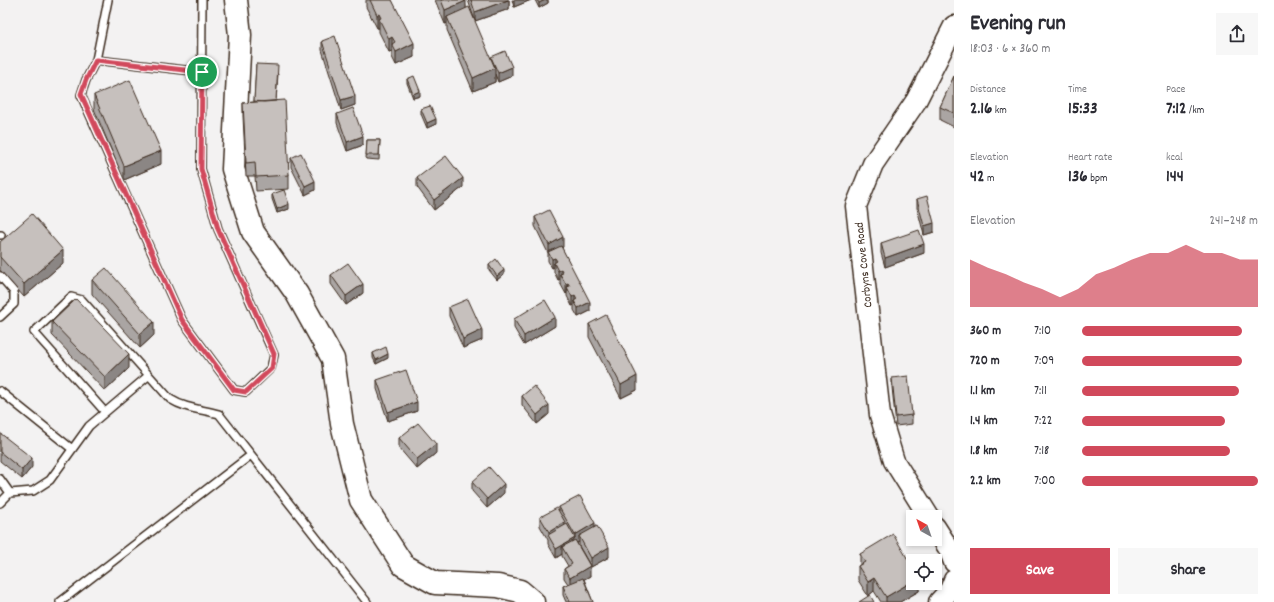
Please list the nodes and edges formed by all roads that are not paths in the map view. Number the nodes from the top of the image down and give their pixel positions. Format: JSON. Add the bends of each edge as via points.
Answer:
{"nodes":[{"id":1,"x":108,"y":0,"type":"edge"},
{"id":2,"x":202,"y":0,"type":"edge"},
{"id":3,"x":236,"y":0,"type":"edge"},
{"id":4,"x":954,"y":26,"type":"edge"},
{"id":5,"x":96,"y":60,"type":"junction"},
{"id":6,"x":202,"y":72,"type":"junction"},
{"id":7,"x":0,"y":276,"type":"edge"},
{"id":8,"x":0,"y":317,"type":"edge"},
{"id":9,"x":148,"y":376,"type":"junction"},
{"id":10,"x":0,"y":391,"type":"edge"},
{"id":11,"x":105,"y":412,"type":"junction"},
{"id":12,"x":72,"y":449,"type":"junction"},
{"id":13,"x":251,"y":455,"type":"junction"},
{"id":14,"x":0,"y":479,"type":"edge"},
{"id":15,"x":10,"y":493,"type":"junction"},
{"id":16,"x":0,"y":503,"type":"edge"},
{"id":17,"x":925,"y":510,"type":"edge"},
{"id":18,"x":942,"y":538,"type":"edge"},
{"id":19,"x":954,"y":562,"type":"edge"},
{"id":20,"x":954,"y":580,"type":"edge"},
{"id":21,"x":60,"y":602,"type":"edge"},
{"id":22,"x":367,"y":602,"type":"edge"},
{"id":23,"x":533,"y":602,"type":"edge"},
{"id":24,"x":939,"y":602,"type":"edge"}],
"edges":[{"from":1,"to":5,"type":"lane"},
{"from":2,"to":6,"type":"lane"},
{"from":3,"to":23,"type":"main road","via":[[240,35],[233,169],[253,232],[297,294],[333,359],[342,424],[361,500],[403,565],[435,583],[498,586],[520,592]]},
{"from":4,"to":17,"type":"main road","name":"Corbyns Cove Road","via":[[916,101],[873,164],[856,206],[880,415],[894,461]]},
{"from":5,"to":6,"type":"lane"},
{"from":5,"to":6,"type":"lane","via":[[81,94],[182,320],[234,390],[246,392],[272,368],[274,354],[218,229],[201,169]]},
{"from":7,"to":8,"type":"lane","via":[[14,292],[14,304]]},
{"from":9,"to":11,"type":"lane"},
{"from":9,"to":11,"type":"lane","via":[[82,300],[70,297],[34,332]]},
{"from":9,"to":13,"type":"lane","via":[[170,399],[183,407],[200,408],[219,414]]},
{"from":10,"to":12,"type":"lane"},
{"from":11,"to":12,"type":"lane","via":[[89,426]]},
{"from":12,"to":15,"type":"lane","via":[[50,480],[33,492]]},
{"from":13,"to":21,"type":"lane"},
{"from":13,"to":22,"type":"lane"},
{"from":14,"to":15,"type":"lane"},
{"from":15,"to":16,"type":"lane"},
{"from":18,"to":19,"type":"main road"},
{"from":20,"to":24,"type":"main road","via":[[950,590]]}]}
